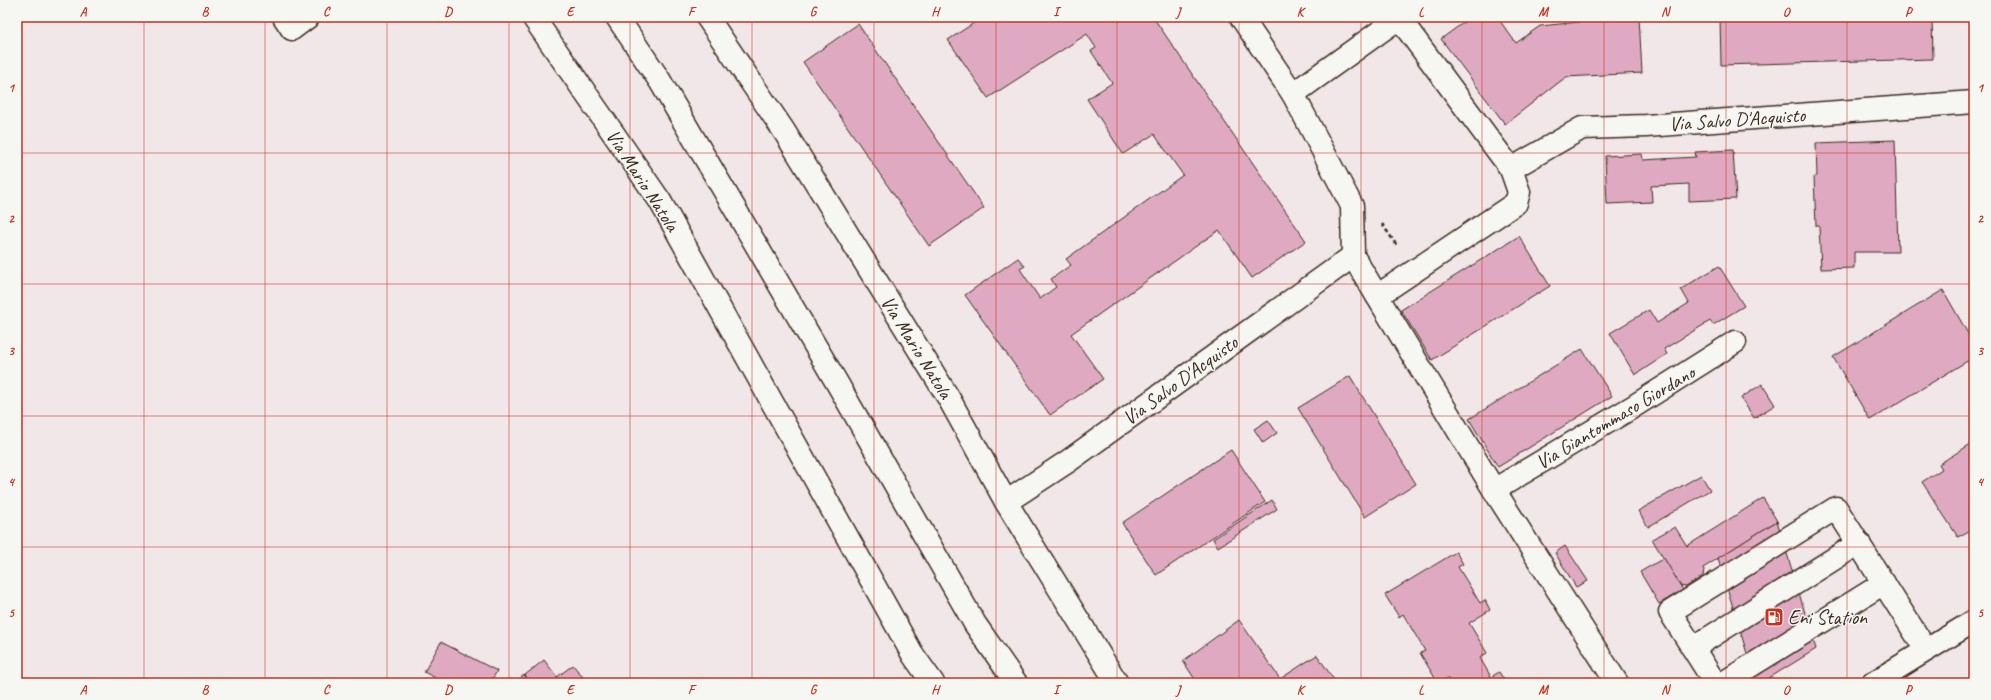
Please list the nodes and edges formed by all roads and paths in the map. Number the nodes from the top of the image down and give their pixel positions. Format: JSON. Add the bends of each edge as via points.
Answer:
{"nodes":[{"id":1,"x":284,"y":17,"type":"edge"},
{"id":2,"x":308,"y":17,"type":"edge"},
{"id":3,"x":533,"y":17,"type":"edge"},
{"id":4,"x":617,"y":17,"type":"edge"},
{"id":5,"x":707,"y":17,"type":"edge"},
{"id":6,"x":1240,"y":17,"type":"edge"},
{"id":7,"x":1400,"y":17,"type":"edge"},
{"id":8,"x":1293,"y":94,"type":"junction"},
{"id":9,"x":1974,"y":102,"type":"edge"},
{"id":10,"x":1511,"y":169,"type":"junction"},
{"id":11,"x":1353,"y":256,"type":"junction"},
{"id":12,"x":1377,"y":296,"type":"junction"},
{"id":13,"x":1735,"y":342,"type":"dead end"},
{"id":14,"x":1494,"y":490,"type":"junction"},
{"id":15,"x":1006,"y":502,"type":"junction"},
{"id":16,"x":1859,"y":543,"type":"junction"},
{"id":17,"x":1884,"y":583,"type":"junction"},
{"id":18,"x":1974,"y":621,"type":"edge"},
{"id":19,"x":1693,"y":648,"type":"junction"},
{"id":20,"x":1926,"y":650,"type":"junction"},
{"id":21,"x":933,"y":683,"type":"edge"},
{"id":22,"x":1016,"y":683,"type":"edge"},
{"id":23,"x":1117,"y":683,"type":"edge"},
{"id":24,"x":1617,"y":683,"type":"edge"},
{"id":25,"x":1715,"y":683,"type":"edge"},
{"id":26,"x":1723,"y":683,"type":"edge"},
{"id":27,"x":1873,"y":683,"type":"edge"}],
"edges":[{"from":1,"to":2,"type":"street","via":[[292,29]]},
{"from":3,"to":21,"type":"street","name":"Via Mario Natola","via":[[660,201],[913,655]]},
{"from":4,"to":22,"type":"street","via":[[660,81],[975,624]]},
{"from":5,"to":15,"type":"street","name":"Via Mario Natola","via":[[784,131],[944,390]]},
{"from":6,"to":8,"type":"street"},
{"from":7,"to":8,"type":"street"},
{"from":7,"to":10,"type":"street"},
{"from":8,"to":11,"type":"street","via":[[1352,206]]},
{"from":9,"to":10,"type":"street","name":"Via Salvo D'Acquisto","via":[[1646,126],[1582,128]]},
{"from":10,"to":12,"type":"street","via":[[1519,192],[1516,203]]},
{"from":11,"to":12,"type":"street"},
{"from":11,"to":15,"type":"street","name":"Via Salvo D'Acquisto","via":[[1067,462]]},
{"from":12,"to":14,"type":"street"},
{"from":13,"to":14,"type":"street","name":"Via Giantommaso Giordano"},
{"from":14,"to":24,"type":"street"},
{"from":15,"to":23,"type":"street","name":"Via Mario Natola"},
{"from":16,"to":17,"type":"street"},
{"from":16,"to":19,"type":"street"},
{"from":16,"to":19,"type":"street","via":[[1836,508],[1670,612]]},
{"from":17,"to":20,"type":"street"},
{"from":17,"to":26,"type":"street"},
{"from":18,"to":20,"type":"street"},
{"from":19,"to":25,"type":"street"},
{"from":20,"to":27,"type":"street"}]}
